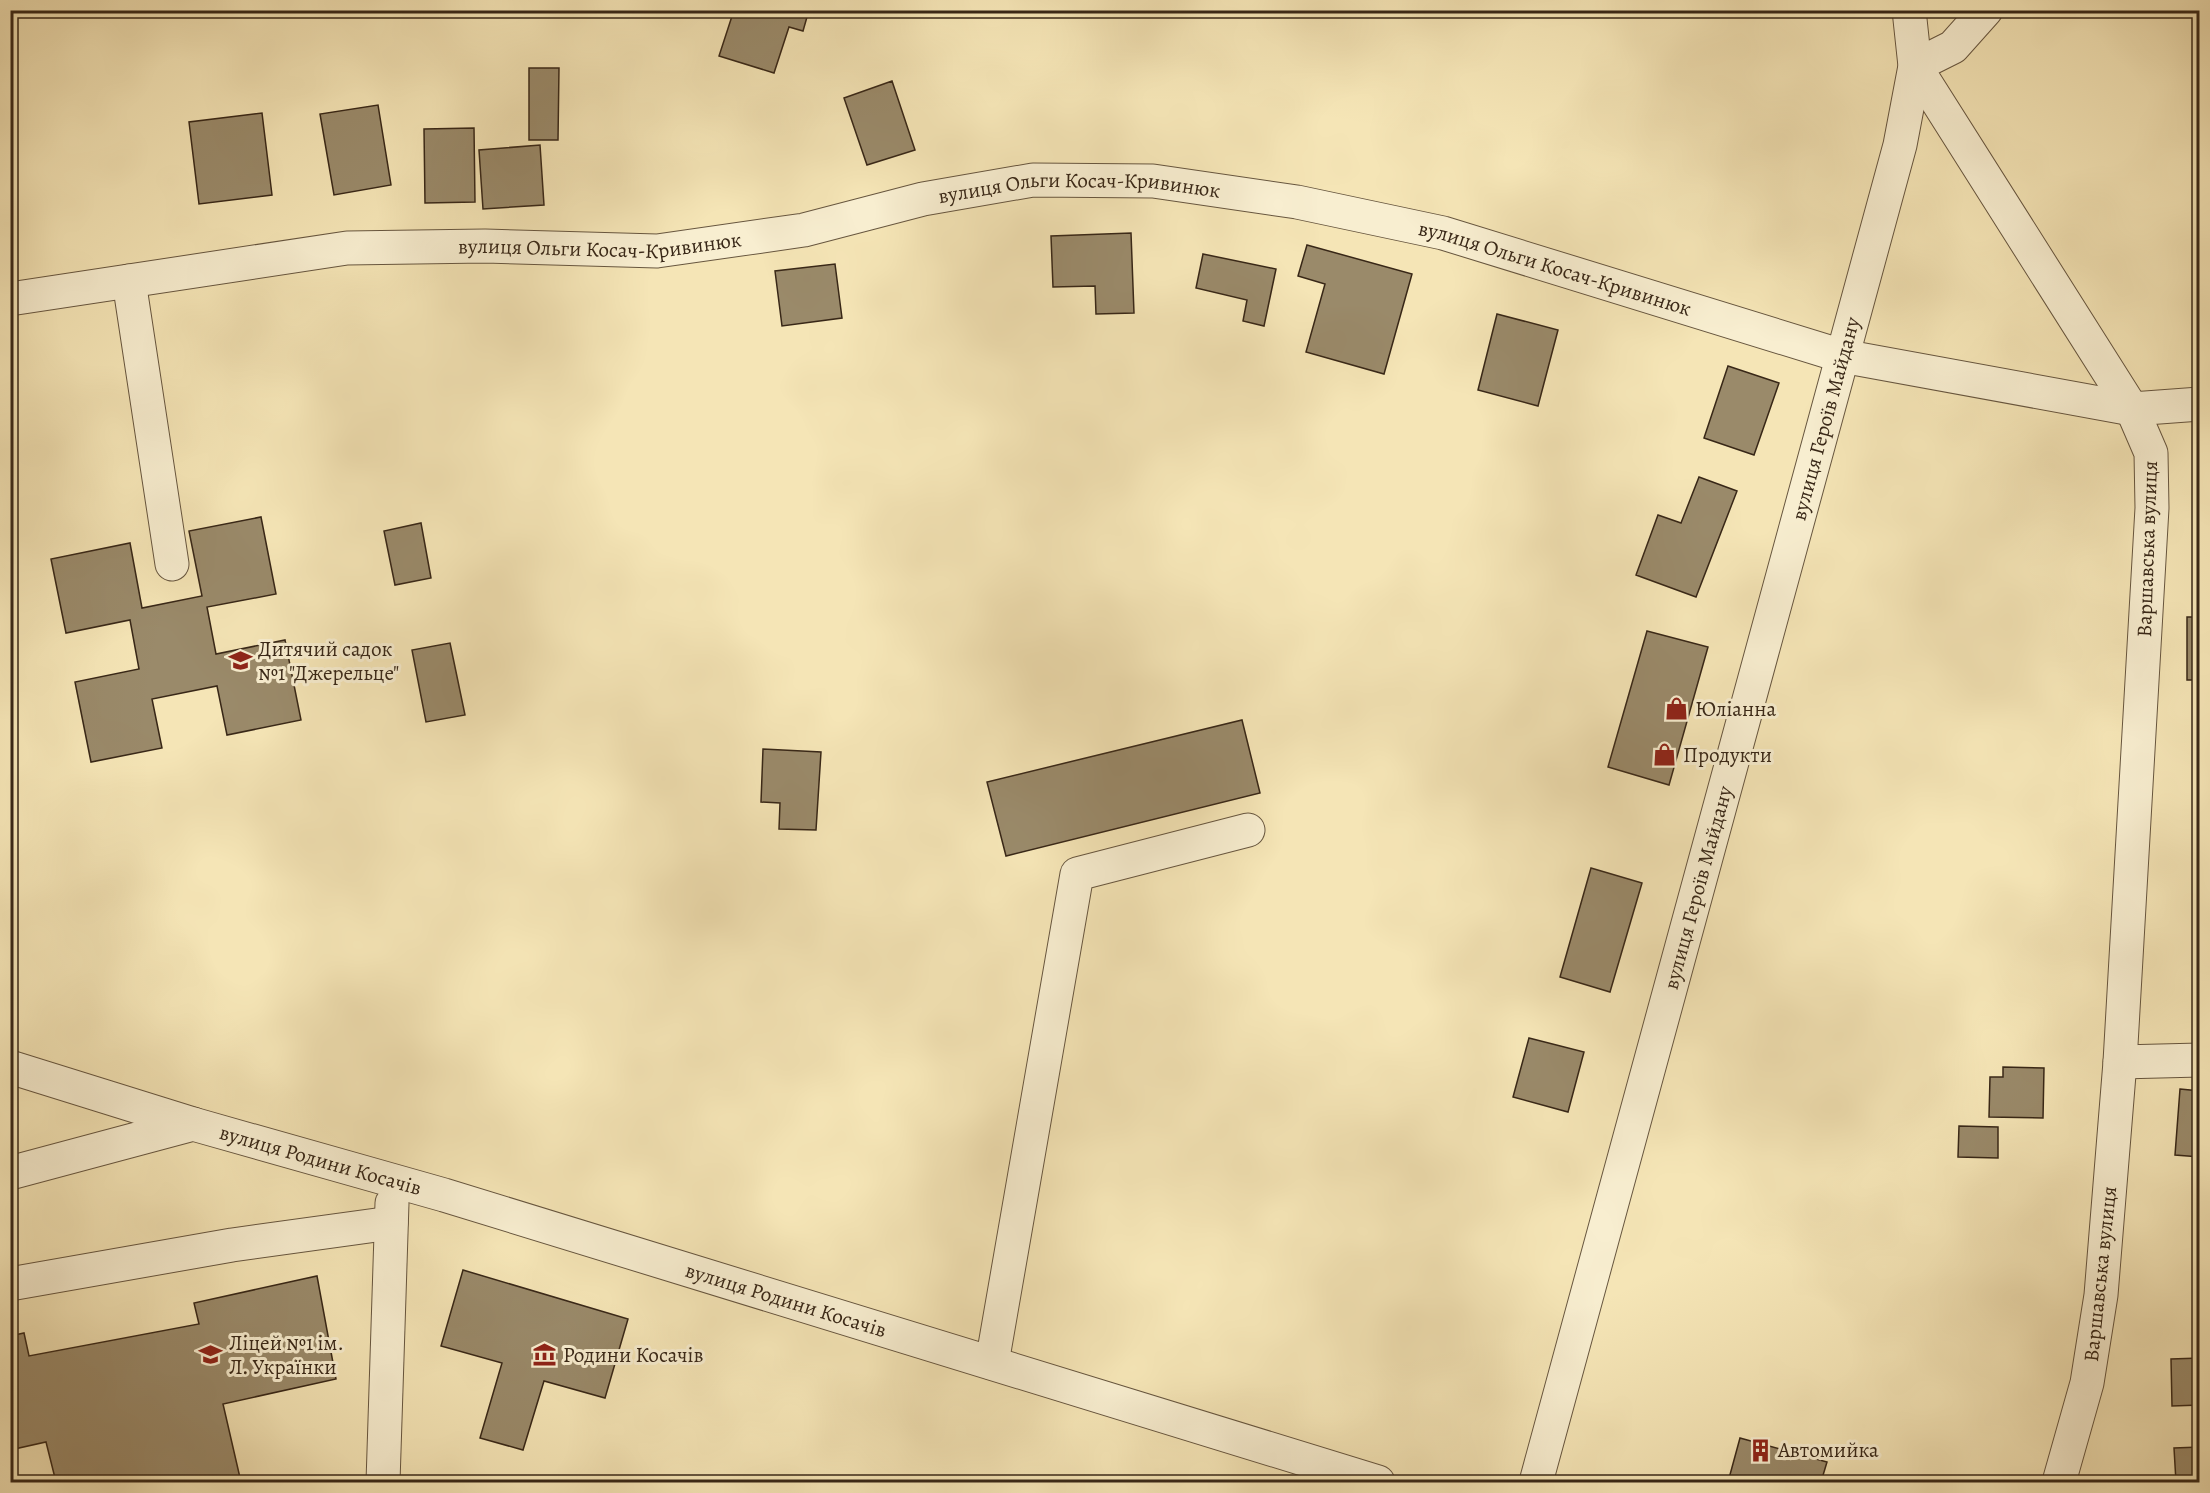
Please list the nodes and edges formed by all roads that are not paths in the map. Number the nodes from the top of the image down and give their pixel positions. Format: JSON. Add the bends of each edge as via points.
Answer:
{"nodes":[{"id":1,"x":1909,"y":10,"type":"edge"},
{"id":2,"x":1986,"y":10,"type":"edge"},
{"id":3,"x":1915,"y":66,"type":"junction"},
{"id":4,"x":129,"y":281,"type":"junction"},
{"id":5,"x":10,"y":299,"type":"edge"},
{"id":6,"x":1842,"y":356,"type":"junction"},
{"id":7,"x":2199,"y":404,"type":"edge"},
{"id":8,"x":2132,"y":409,"type":"junction"},
{"id":9,"x":172,"y":564,"type":"dead end"},
{"id":10,"x":1248,"y":830,"type":"dead end"},
{"id":11,"x":2199,"y":1060,"type":"edge"},
{"id":12,"x":2120,"y":1062,"type":"junction"},
{"id":13,"x":10,"y":1066,"type":"edge"},
{"id":14,"x":193,"y":1124,"type":"junction"},
{"id":15,"x":10,"y":1173,"type":"edge"},
{"id":16,"x":394,"y":1180,"type":"junction"},
{"id":17,"x":391,"y":1223,"type":"junction"},
{"id":18,"x":10,"y":1284,"type":"edge"},
{"id":19,"x":992,"y":1363,"type":"junction"},
{"id":20,"x":383,"y":1482,"type":"edge"},
{"id":21,"x":1378,"y":1482,"type":"edge"},
{"id":22,"x":1536,"y":1482,"type":"edge"},
{"id":23,"x":2059,"y":1482,"type":"edge"}],
"edges":[{"from":1,"to":3,"type":"street","name":"вулиця Героїв Майдану"},
{"from":2,"to":3,"type":"street","via":[[1953,46]]},
{"from":3,"to":6,"type":"street","name":"вулиця Героїв Майдану","via":[[1900,145]]},
{"from":3,"to":8,"type":"street","name":"Варшавська вулиця"},
{"from":4,"to":5,"type":"street","name":"вулиця Ольги Косач-Кривинюк"},
{"from":4,"to":6,"type":"street","name":"вулиця Ольги Косач-Кривинюк","via":[[346,248],[485,246],[657,251],[804,230],[922,199],[1033,180],[1153,181],[1297,202],[1443,233]]},
{"from":4,"to":9,"type":"street"},
{"from":6,"to":8,"type":"street","name":"вулиця Ольги Косач-Кривинюк"},
{"from":6,"to":22,"type":"street","name":"вулиця Героїв Майдану"},
{"from":7,"to":8,"type":"street","name":"вулиця Ольги Косач-Кривинюк"},
{"from":8,"to":12,"type":"street","name":"Варшавська вулиця","via":[[2151,453],[2151,508]]},
{"from":10,"to":19,"type":"street","via":[[1077,874]]},
{"from":11,"to":12,"type":"street"},
{"from":12,"to":23,"type":"street","name":"Варшавська вулиця","via":[[2101,1295],[2087,1383]]},
{"from":13,"to":14,"type":"street","name":"вулиця Родини Косачів"},
{"from":14,"to":15,"type":"street","name":"вулиця Родини Косачів"},
{"from":14,"to":16,"type":"street","name":"вулиця Родини Косачів"},
{"from":16,"to":17,"type":"street"},
{"from":16,"to":19,"type":"street","name":"вулиця Родини Косачів"},
{"from":17,"to":18,"type":"street","via":[[232,1245]]},
{"from":17,"to":20,"type":"street"},
{"from":19,"to":21,"type":"street","name":"вулиця Родини Косачів"}]}
